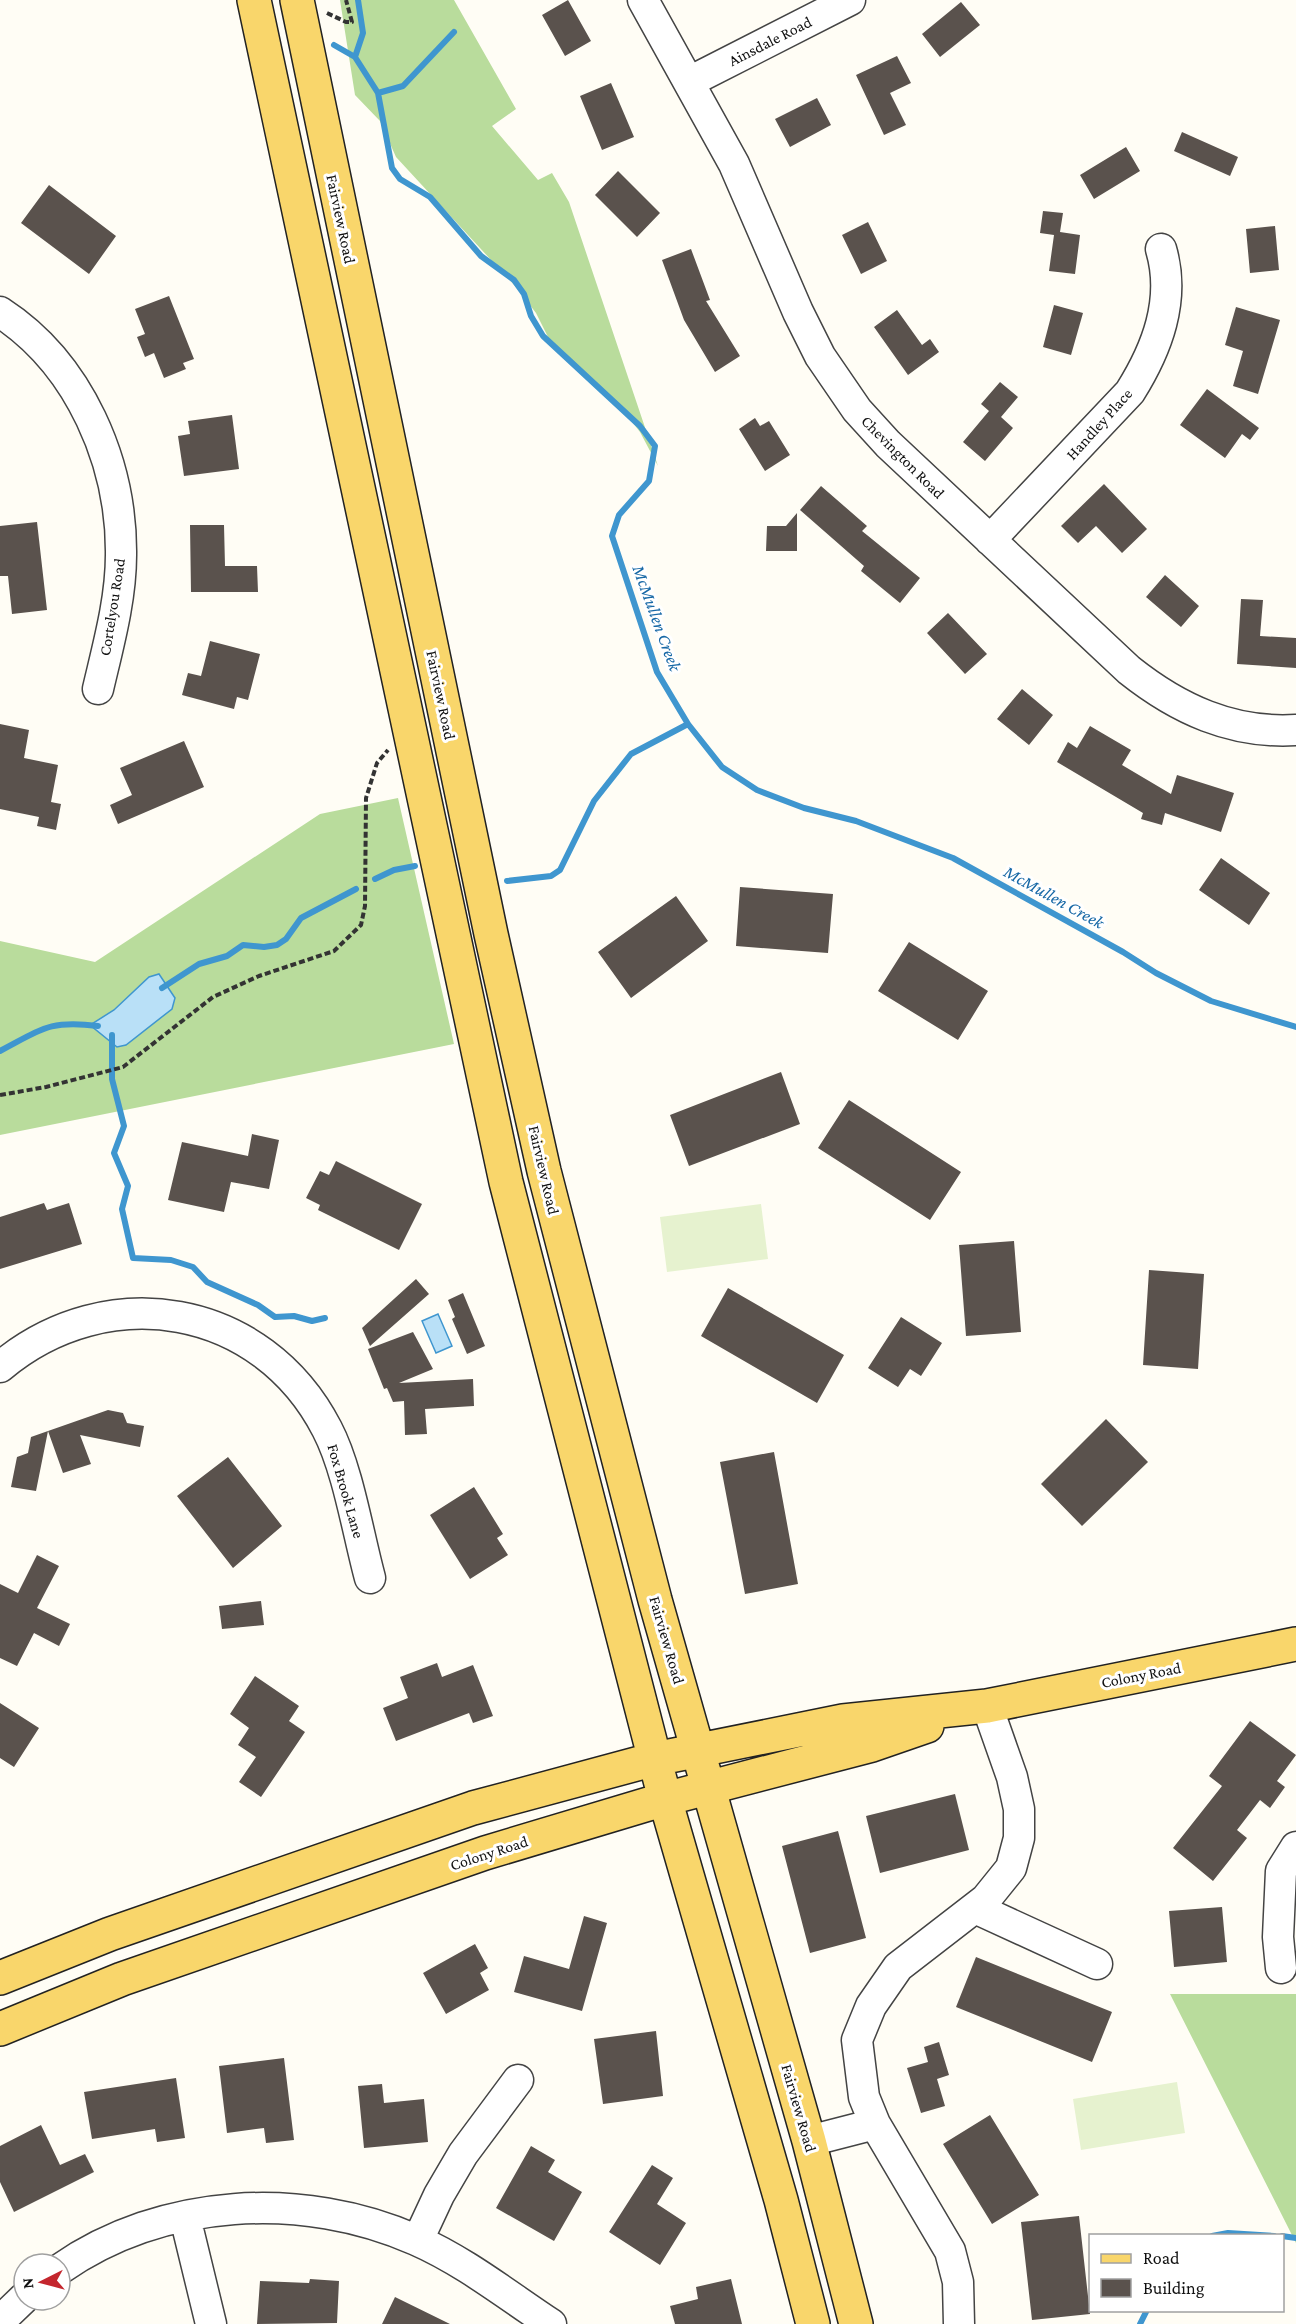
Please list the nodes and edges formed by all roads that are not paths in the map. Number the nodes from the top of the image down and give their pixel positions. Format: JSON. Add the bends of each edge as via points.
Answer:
{"nodes":[{"id":1,"x":254,"y":0,"type":"edge"},
{"id":2,"x":297,"y":0,"type":"edge"},
{"id":3,"x":643,"y":0,"type":"edge"},
{"id":4,"x":850,"y":0,"type":"edge"},
{"id":5,"x":689,"y":82,"type":"junction"},
{"id":6,"x":1161,"y":249,"type":"dead end"},
{"id":7,"x":0,"y":312,"type":"edge"},
{"id":8,"x":990,"y":540,"type":"junction"},
{"id":9,"x":98,"y":690,"type":"dead end"},
{"id":10,"x":1296,"y":730,"type":"edge"},
{"id":11,"x":0,"y":1367,"type":"edge"},
{"id":12,"x":369,"y":1578,"type":"dead end"},
{"id":13,"x":1296,"y":1644,"type":"edge"},
{"id":14,"x":987,"y":1706,"type":"junction"},
{"id":15,"x":697,"y":1749,"type":"junction"},
{"id":16,"x":655,"y":1759,"type":"junction"},
{"id":17,"x":709,"y":1788,"type":"junction"},
{"id":18,"x":665,"y":1799,"type":"junction"},
{"id":19,"x":1296,"y":1847,"type":"edge"},
{"id":20,"x":975,"y":1908,"type":"junction"},
{"id":21,"x":1097,"y":1964,"type":"dead end"},
{"id":22,"x":1281,"y":1968,"type":"dead end"},
{"id":23,"x":0,"y":1978,"type":"edge"},
{"id":24,"x":0,"y":2029,"type":"edge"},
{"id":25,"x":518,"y":2080,"type":"dead end"},
{"id":26,"x":875,"y":2124,"type":"junction"},
{"id":27,"x":809,"y":2141,"type":"junction"},
{"id":28,"x":185,"y":2217,"type":"junction"},
{"id":29,"x":418,"y":2240,"type":"junction"},
{"id":30,"x":72,"y":2263,"type":"edge"},
{"id":31,"x":12,"y":2310,"type":"edge"},
{"id":32,"x":0,"y":2321,"type":"edge"},
{"id":33,"x":211,"y":2324,"type":"edge"},
{"id":34,"x":551,"y":2324,"type":"edge"},
{"id":35,"x":813,"y":2324,"type":"edge"},
{"id":36,"x":856,"y":2324,"type":"edge"},
{"id":37,"x":959,"y":2324,"type":"edge"}],
"edges":[{"from":1,"to":16,"type":"main road","via":[[506,1182]]},
{"from":2,"to":15,"type":"main road","name":"Fairview Road","via":[[486,911],[544,1171]]},
{"from":3,"to":5,"type":"street","name":"Chevington Road"},
{"from":4,"to":5,"type":"street","name":"Ainsdale Road"},
{"from":5,"to":8,"type":"street","name":"Chevington Road","via":[[746,190],[798,312],[833,376],[888,444]]},
{"from":6,"to":8,"type":"street","name":"Handley Place","via":[[1167,292],[1163,321],[1147,366],[1130,392]]},
{"from":7,"to":9,"type":"street","name":"Cortelyou Road","via":[[35,341],[64,374],[86,408],[112,473],[120,514],[121,556],[116,607]]},
{"from":8,"to":10,"type":"street","name":"Chevington Road","via":[[1157,692],[1187,710],[1223,723],[1266,731]]},
{"from":11,"to":12,"type":"street","name":"Fox Brook Lane","via":[[48,1335],[81,1321],[115,1314],[185,1317],[229,1332],[286,1372],[328,1430]]},
{"from":13,"to":14,"type":"main road","name":"Colony Road"},
{"from":14,"to":15,"type":"main road","name":"Colony Road","via":[[843,1722]]},
{"from":14,"to":17,"type":"main road","name":"Colony Road","via":[[872,1745]]},
{"from":14,"to":20,"type":"street","via":[[1012,1777],[1019,1809],[1018,1838],[1011,1868]]},
{"from":15,"to":16,"type":"main road","name":"Colony Road"},
{"from":15,"to":17,"type":"main road","name":"Fairview Road"},
{"from":16,"to":18,"type":"main road"},
{"from":16,"to":23,"type":"main road","name":"Colony Road","via":[[473,1808],[110,1934]]},
{"from":17,"to":18,"type":"main road","name":"Colony Road"},
{"from":17,"to":27,"type":"main road","name":"Fairview Road"},
{"from":18,"to":24,"type":"main road","name":"Colony Road","via":[[485,1853],[122,1979]]},
{"from":18,"to":35,"type":"main road"},
{"from":19,"to":22,"type":"street","via":[[1281,1871]]},
{"from":20,"to":21,"type":"street"},
{"from":20,"to":26,"type":"street","via":[[898,1966],[871,2006],[857,2040],[864,2097]]},
{"from":25,"to":29,"type":"street","via":[[463,2154]]},
{"from":26,"to":27,"type":"street"},
{"from":26,"to":37,"type":"street","via":[[950,2251],[958,2283]]},
{"from":27,"to":36,"type":"main road","name":"Fairview Road"},
{"from":28,"to":29,"type":"street","via":[[248,2207],[293,2208],[366,2221]]},
{"from":28,"to":30,"type":"street","via":[[105,2243]]},
{"from":28,"to":33,"type":"street"},
{"from":29,"to":34,"type":"street"},
{"from":31,"to":32,"type":"street"}]}
